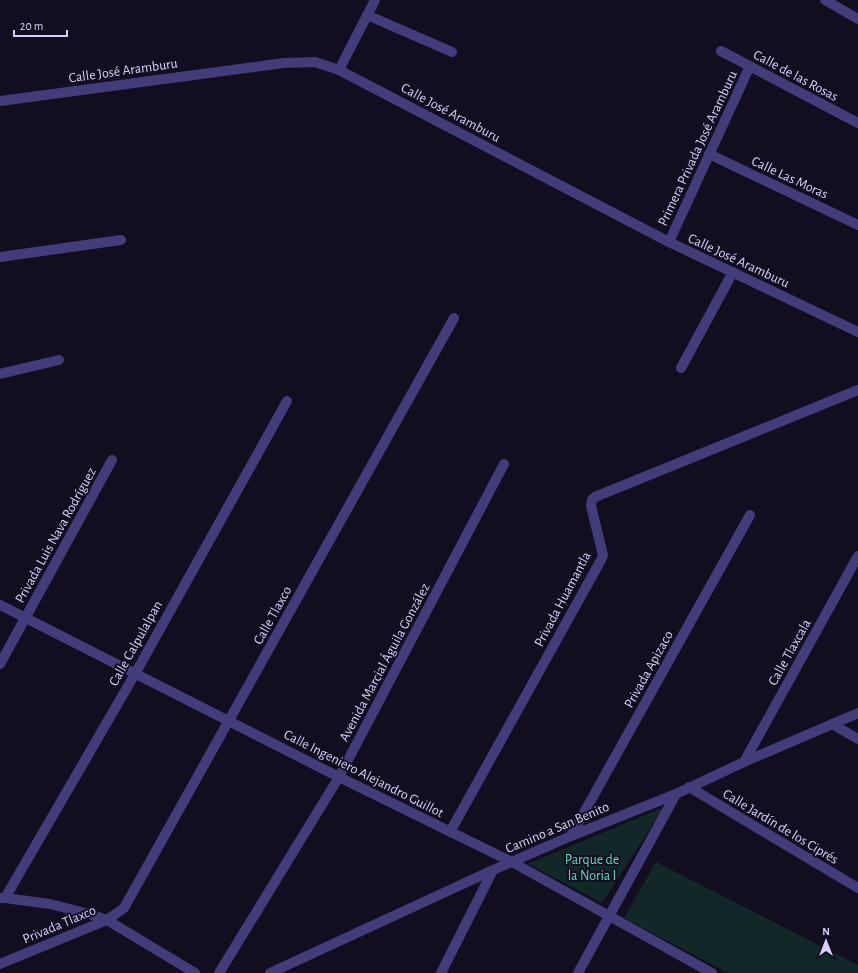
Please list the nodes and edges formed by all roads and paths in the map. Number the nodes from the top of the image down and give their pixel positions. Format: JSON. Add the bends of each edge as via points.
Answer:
{"nodes":[{"id":1,"x":375,"y":0,"type":"edge"},
{"id":2,"x":825,"y":0,"type":"edge"},
{"id":3,"x":368,"y":15,"type":"junction"},
{"id":4,"x":858,"y":19,"type":"edge"},
{"id":5,"x":721,"y":51,"type":"dead end"},
{"id":6,"x":452,"y":52,"type":"dead end"},
{"id":7,"x":750,"y":66,"type":"junction"},
{"id":8,"x":339,"y":70,"type":"junction"},
{"id":9,"x":0,"y":101,"type":"edge"},
{"id":10,"x":858,"y":123,"type":"edge"},
{"id":11,"x":710,"y":154,"type":"junction"},
{"id":12,"x":858,"y":225,"type":"edge"},
{"id":13,"x":121,"y":240,"type":"dead end"},
{"id":14,"x":669,"y":242,"type":"junction"},
{"id":15,"x":0,"y":257,"type":"edge"},
{"id":16,"x":733,"y":272,"type":"junction"},
{"id":17,"x":454,"y":318,"type":"dead end"},
{"id":18,"x":858,"y":331,"type":"edge"},
{"id":19,"x":59,"y":360,"type":"dead end"},
{"id":20,"x":681,"y":368,"type":"dead end"},
{"id":21,"x":0,"y":374,"type":"edge"},
{"id":22,"x":858,"y":390,"type":"edge"},
{"id":23,"x":287,"y":401,"type":"dead end"},
{"id":24,"x":112,"y":460,"type":"dead end"},
{"id":25,"x":504,"y":464,"type":"dead end"},
{"id":26,"x":750,"y":515,"type":"dead end"},
{"id":27,"x":858,"y":556,"type":"edge"},
{"id":28,"x":0,"y":605,"type":"edge"},
{"id":29,"x":25,"y":619,"type":"junction"},
{"id":30,"x":0,"y":664,"type":"edge"},
{"id":31,"x":135,"y":674,"type":"junction"},
{"id":32,"x":858,"y":713,"type":"edge"},
{"id":33,"x":228,"y":721,"type":"junction"},
{"id":34,"x":832,"y":724,"type":"junction"},
{"id":35,"x":858,"y":740,"type":"edge"},
{"id":36,"x":744,"y":762,"type":"junction"},
{"id":37,"x":339,"y":777,"type":"junction"},
{"id":38,"x":689,"y":787,"type":"junction"},
{"id":39,"x":676,"y":794,"type":"junction"},
{"id":40,"x":450,"y":832,"type":"junction"},
{"id":41,"x":571,"y":836,"type":"junction"},
{"id":42,"x":512,"y":862,"type":"junction"},
{"id":43,"x":493,"y":870,"type":"junction"},
{"id":44,"x":858,"y":888,"type":"edge"},
{"id":45,"x":3,"y":898,"type":"edge"},
{"id":46,"x":608,"y":915,"type":"junction"},
{"id":47,"x":107,"y":920,"type":"junction"},
{"id":48,"x":0,"y":964,"type":"edge"},
{"id":49,"x":195,"y":973,"type":"edge"},
{"id":50,"x":219,"y":973,"type":"edge"},
{"id":51,"x":270,"y":973,"type":"edge"},
{"id":52,"x":441,"y":973,"type":"edge"},
{"id":53,"x":578,"y":973,"type":"edge"},
{"id":54,"x":712,"y":973,"type":"edge"}],
"edges":[{"from":1,"to":3,"type":"street"},
{"from":2,"to":4,"type":"street"},
{"from":3,"to":6,"type":"street"},
{"from":3,"to":8,"type":"street"},
{"from":5,"to":7,"type":"street","name":"Calle de las Rosas"},
{"from":7,"to":10,"type":"street","name":"Calle de las Rosas"},
{"from":7,"to":11,"type":"street","name":"Primera Privada José Aramburu"},
{"from":8,"to":9,"type":"street","name":"Calle José Aramburu","via":[[315,62],[284,63]]},
{"from":8,"to":14,"type":"street","name":"Calle José Aramburu"},
{"from":11,"to":12,"type":"street","name":"Calle Las Moras"},
{"from":11,"to":14,"type":"street","name":"Primera Privada José Aramburu"},
{"from":13,"to":15,"type":"street"},
{"from":14,"to":16,"type":"street","name":"Calle José Aramburu"},
{"from":16,"to":18,"type":"street","name":"Calle José Aramburu"},
{"from":16,"to":20,"type":"street"},
{"from":17,"to":33,"type":"street","name":"Calle Tlaxco"},
{"from":19,"to":21,"type":"street"},
{"from":22,"to":40,"type":"street","name":"Privada Huamantla","via":[[592,500],[591,506],[603,555]]},
{"from":23,"to":31,"type":"street","name":"Calle Calpulalpan"},
{"from":24,"to":29,"type":"street","name":"Privada Luis Nava Rodríguez"},
{"from":25,"to":37,"type":"street","name":"Avenida Marcial Águila González"},
{"from":26,"to":41,"type":"street","name":"Privada Apizaco"},
{"from":27,"to":36,"type":"street","name":"Calle Tlaxcala"},
{"from":28,"to":29,"type":"street","name":"Calle Ingeniero Alejandro Guillot"},
{"from":29,"to":30,"type":"street","name":"Privada Luis Nava Rodríguez"},
{"from":29,"to":31,"type":"street","name":"Calle Ingeniero Alejandro Guillot"},
{"from":31,"to":33,"type":"street","name":"Calle Ingeniero Alejandro Guillot"},
{"from":31,"to":45,"type":"street","name":"Calle Calpulalpan"},
{"from":32,"to":34,"type":"street","name":"Camino a San Benito"},
{"from":33,"to":37,"type":"street","name":"Calle Ingeniero Alejandro Guillot"},
{"from":33,"to":47,"type":"street","name":"Calle Tlaxco","via":[[124,908]]},
{"from":34,"to":35,"type":"street"},
{"from":34,"to":36,"type":"street","name":"Camino a San Benito"},
{"from":36,"to":38,"type":"street","name":"Camino a San Benito"},
{"from":37,"to":40,"type":"street","name":"Calle Ingeniero Alejandro Guillot"},
{"from":37,"to":50,"type":"street","name":"Avenida Marcial Águila González"},
{"from":38,"to":39,"type":"street","name":"Camino a San Benito"},
{"from":38,"to":44,"type":"street","name":"Calle Jardín de los Ciprés"},
{"from":39,"to":41,"type":"street","name":"Camino a San Benito"},
{"from":39,"to":46,"type":"street"},
{"from":40,"to":42,"type":"street","name":"Calle Ingeniero Alejandro Guillot"},
{"from":41,"to":42,"type":"street","name":"Camino a San Benito"},
{"from":42,"to":43,"type":"street","name":"Camino a San Benito"},
{"from":42,"to":46,"type":"street","name":"Calle Ingeniero Alejandro Guillot"},
{"from":43,"to":51,"type":"street","name":"Camino a San Benito"},
{"from":43,"to":52,"type":"street"},
{"from":45,"to":47,"type":"street","via":[[50,904]]},
{"from":46,"to":53,"type":"street"},
{"from":46,"to":54,"type":"street","name":"Calle Ingeniero Alejandro Guillot"},
{"from":47,"to":48,"type":"street","name":"Privada Tlaxco"},
{"from":47,"to":49,"type":"street"}]}
